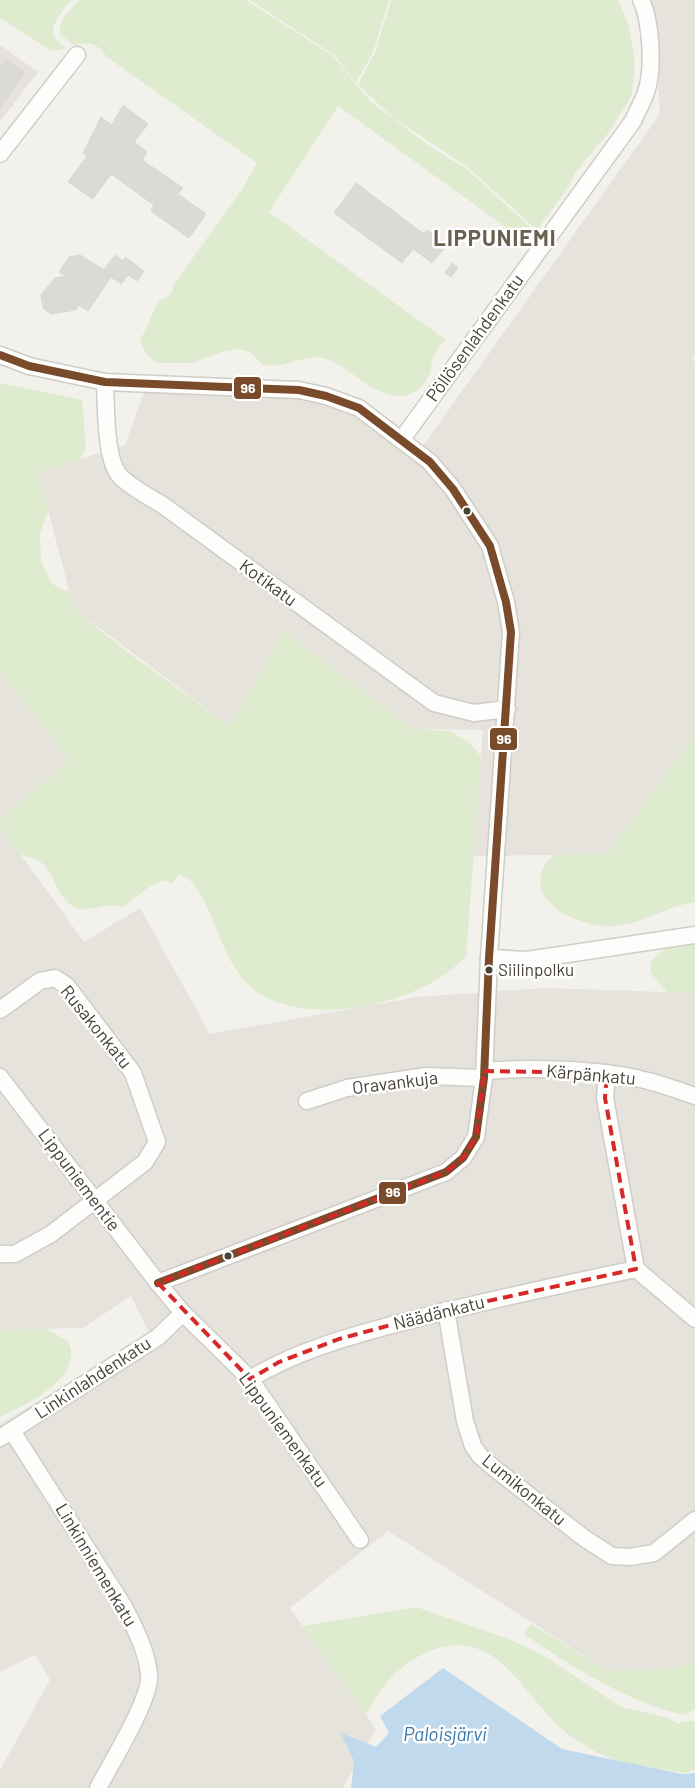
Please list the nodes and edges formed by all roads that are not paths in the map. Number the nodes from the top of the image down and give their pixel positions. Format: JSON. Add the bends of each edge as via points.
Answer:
{"nodes":[{"id":1,"x":641,"y":0,"type":"edge"},
{"id":2,"x":76,"y":55,"type":"dead end"},
{"id":3,"x":0,"y":154,"type":"edge"},
{"id":4,"x":0,"y":356,"type":"edge"},
{"id":5,"x":105,"y":382,"type":"junction"},
{"id":6,"x":402,"y":439,"type":"junction"},
{"id":7,"x":507,"y":709,"type":"junction"},
{"id":8,"x":695,"y":936,"type":"edge"},
{"id":9,"x":489,"y":958,"type":"junction"},
{"id":10,"x":0,"y":1010,"type":"edge"},
{"id":11,"x":607,"y":1073,"type":"junction"},
{"id":12,"x":484,"y":1075,"type":"junction"},
{"id":13,"x":0,"y":1077,"type":"edge"},
{"id":14,"x":695,"y":1096,"type":"edge"},
{"id":15,"x":307,"y":1101,"type":"dead end"},
{"id":16,"x":95,"y":1201,"type":"junction"},
{"id":17,"x":0,"y":1254,"type":"edge"},
{"id":18,"x":636,"y":1269,"type":"junction"},
{"id":19,"x":158,"y":1283,"type":"junction"},
{"id":20,"x":446,"y":1310,"type":"junction"},
{"id":21,"x":183,"y":1313,"type":"junction"},
{"id":22,"x":695,"y":1320,"type":"edge"},
{"id":23,"x":250,"y":1379,"type":"junction"},
{"id":24,"x":6,"y":1434,"type":"edge"},
{"id":25,"x":695,"y":1520,"type":"edge"},
{"id":26,"x":360,"y":1540,"type":"dead end"},
{"id":27,"x":98,"y":1788,"type":"edge"}],
"edges":[{"from":1,"to":6,"type":"street","name":"Pöllösenlahdenkatu","via":[[646,10],[650,64],[647,91],[633,121]]},
{"from":2,"to":3,"type":"street"},
{"from":4,"to":5,"type":"street","via":[[29,366]]},
{"from":5,"to":6,"type":"street","via":[[298,390],[359,408]]},
{"from":5,"to":7,"type":"street","name":"Kotikatu","via":[[108,442],[118,473],[129,483],[434,704],[474,712]]},
{"from":6,"to":7,"type":"street","via":[[430,462],[453,489],[490,546],[511,632]]},
{"from":7,"to":9,"type":"street"},
{"from":8,"to":9,"type":"street","via":[[527,960]]},
{"from":9,"to":12,"type":"street"},
{"from":10,"to":16,"type":"street","name":"Rusakonkatu","via":[[40,981],[55,978],[67,986],[133,1073],[157,1142],[145,1162]]},
{"from":11,"to":12,"type":"street","name":"Kärpänkatu","via":[[505,1069]]},
{"from":11,"to":14,"type":"street","name":"Kärpänkatu","via":[[641,1079]]},
{"from":11,"to":18,"type":"street","via":[[605,1098]]},
{"from":12,"to":15,"type":"street","name":"Oravankuja","via":[[426,1076],[347,1088]]},
{"from":12,"to":19,"type":"street","via":[[476,1137],[463,1158],[446,1172]]},
{"from":13,"to":16,"type":"street","name":"Lippuniementie"},
{"from":16,"to":17,"type":"street","via":[[51,1234],[15,1254]]},
{"from":16,"to":19,"type":"street","name":"Lippuniementie"},
{"from":18,"to":20,"type":"street","name":"Näädänkatu"},
{"from":18,"to":22,"type":"street"},
{"from":19,"to":21,"type":"street","name":"Lippuniemenkatu"},
{"from":20,"to":23,"type":"street","name":"Näädänkatu","via":[[339,1339],[279,1362]]},
{"from":20,"to":25,"type":"street","name":"Lumikonkatu","via":[[473,1446],[494,1468],[612,1556],[654,1553]]},
{"from":21,"to":23,"type":"street","name":"Lippuniemenkatu"},
{"from":21,"to":24,"type":"street","name":"Linkinlahdenkatu","via":[[158,1337]]},
{"from":23,"to":26,"type":"street","name":"Lippuniemenkatu"},
{"from":24,"to":27,"type":"street","name":"Linkinniemenkatu","via":[[123,1605],[136,1629],[150,1675],[141,1707]]}]}
